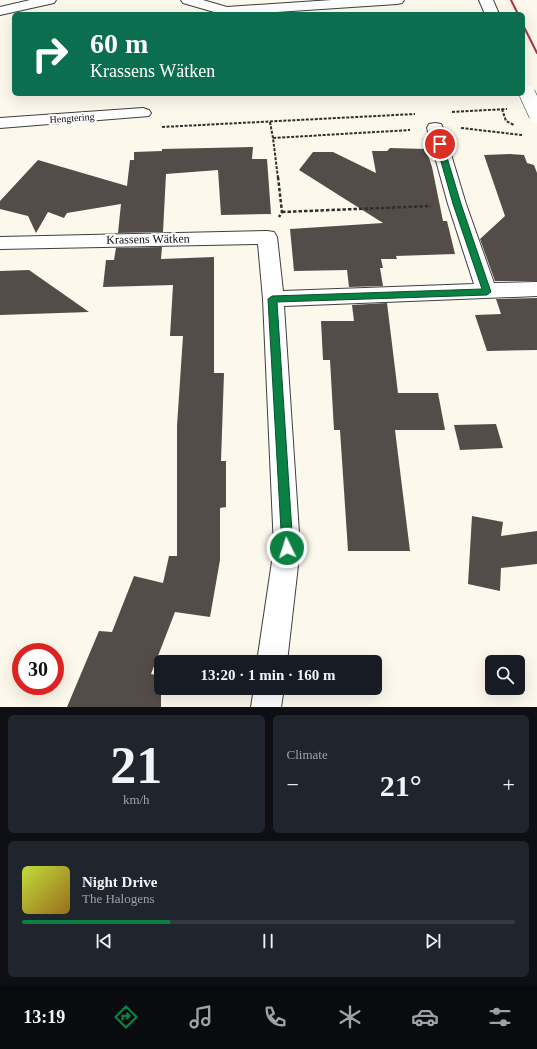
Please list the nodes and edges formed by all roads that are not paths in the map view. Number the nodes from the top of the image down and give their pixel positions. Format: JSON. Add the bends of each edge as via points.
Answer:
{"nodes":[{"id":1,"x":49,"y":0,"type":"edge"},
{"id":2,"x":188,"y":0,"type":"edge"},
{"id":3,"x":397,"y":0,"type":"edge"},
{"id":4,"x":486,"y":0,"type":"edge"},
{"id":5,"x":0,"y":11,"type":"edge"},
{"id":6,"x":491,"y":12,"type":"edge"},
{"id":7,"x":525,"y":88,"type":"edge"},
{"id":8,"x":143,"y":113,"type":"dead end"},
{"id":9,"x":537,"y":115,"type":"edge"},
{"id":10,"x":0,"y":123,"type":"edge"},
{"id":11,"x":435,"y":128,"type":"road end"},
{"id":12,"x":0,"y":243,"type":"edge"},
{"id":13,"x":537,"y":289,"type":"edge"},
{"id":14,"x":487,"y":292,"type":"junction"},
{"id":15,"x":272,"y":299,"type":"junction"},
{"id":16,"x":273,"y":655,"type":"edge"},
{"id":17,"x":268,"y":695,"type":"edge"},
{"id":18,"x":266,"y":707,"type":"edge"}],
"edges":[{"from":1,"to":5,"type":"street"},
{"from":2,"to":3,"type":"street","via":[[226,11]]},
{"from":4,"to":6,"type":"street"},
{"from":7,"to":9,"type":"street","bridge":true},
{"from":8,"to":10,"type":"street","name":"Hengtering"},
{"from":11,"to":14,"type":"street"},
{"from":12,"to":15,"type":"street","name":"Krassens Wätken","via":[[266,237]]},
{"from":13,"to":14,"type":"street"},
{"from":14,"to":15,"type":"street"},
{"from":15,"to":16,"type":"street","via":[[287,548]]},
{"from":17,"to":18,"type":"street"}]}
